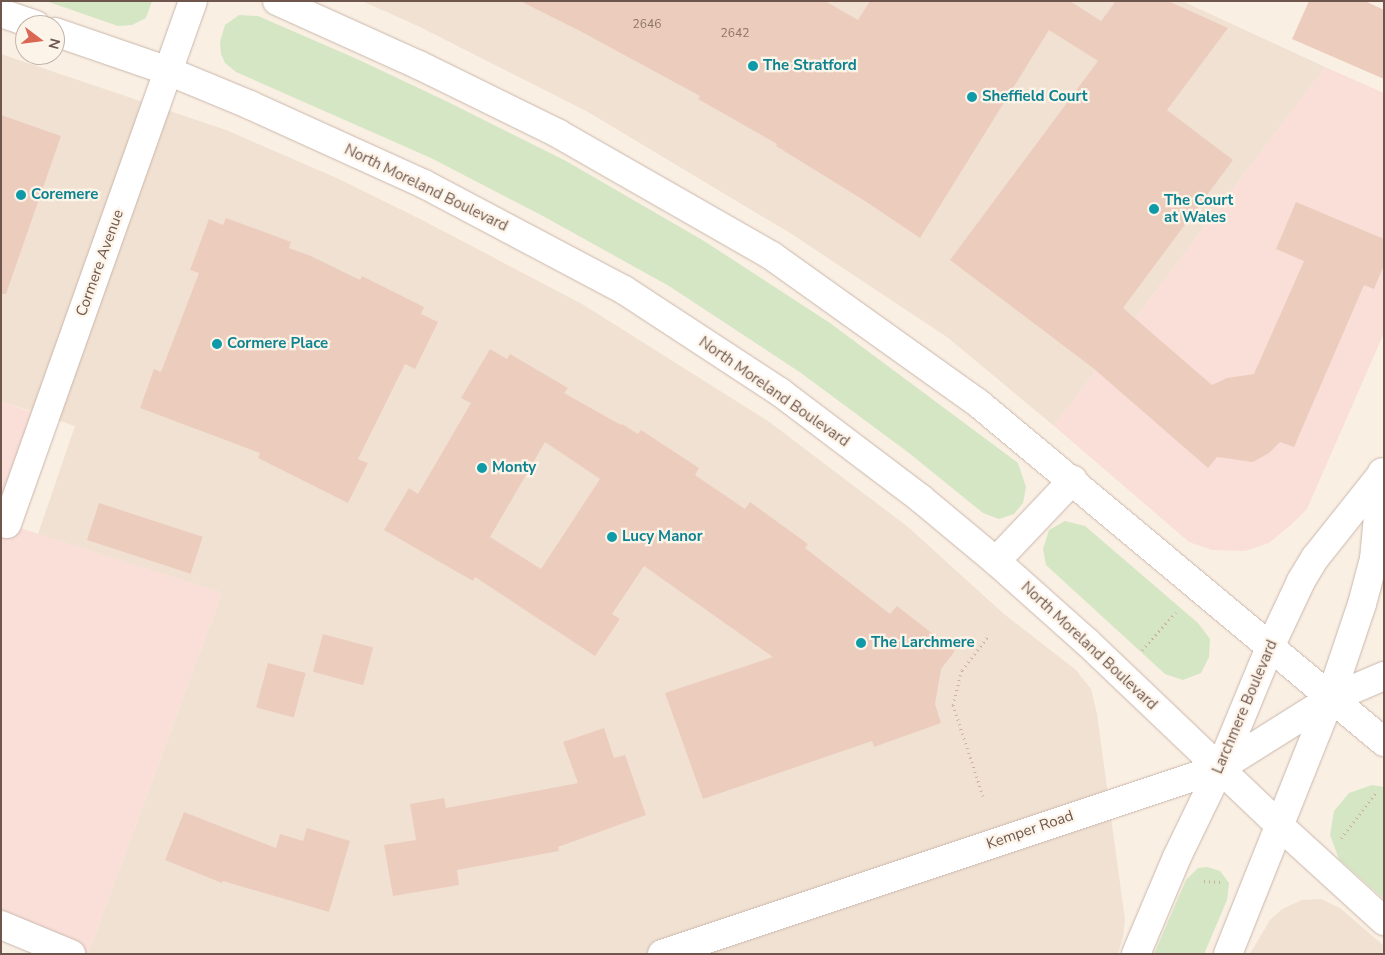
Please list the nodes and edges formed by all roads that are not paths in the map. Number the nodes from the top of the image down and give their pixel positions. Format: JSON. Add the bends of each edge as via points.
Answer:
{"nodes":[{"id":1,"x":193,"y":1,"type":"edge"},
{"id":2,"x":277,"y":1,"type":"edge"},
{"id":3,"x":1,"y":13,"type":"edge"},
{"id":4,"x":15,"y":18,"type":"edge"},
{"id":5,"x":65,"y":35,"type":"edge"},
{"id":6,"x":168,"y":71,"type":"junction"},
{"id":7,"x":1382,"y":471,"type":"edge"},
{"id":8,"x":1072,"y":480,"type":"junction"},
{"id":9,"x":7,"y":524,"type":"dead end"},
{"id":10,"x":996,"y":561,"type":"junction"},
{"id":11,"x":1270,"y":647,"type":"junction"},
{"id":12,"x":1384,"y":676,"type":"edge"},
{"id":13,"x":1330,"y":699,"type":"junction"},
{"id":14,"x":1384,"y":742,"type":"edge"},
{"id":15,"x":1220,"y":768,"type":"junction"},
{"id":16,"x":1280,"y":826,"type":"junction"},
{"id":17,"x":1384,"y":921,"type":"edge"},
{"id":18,"x":1,"y":925,"type":"edge"},
{"id":19,"x":71,"y":954,"type":"edge"},
{"id":20,"x":662,"y":954,"type":"edge"},
{"id":21,"x":1136,"y":954,"type":"edge"},
{"id":22,"x":1228,"y":954,"type":"edge"}],
"edges":[{"from":1,"to":6,"type":"main road","name":"Cormere Avenue"},
{"from":2,"to":8,"type":"main road","via":[[419,65],[559,134],[772,256],[978,404]]},
{"from":3,"to":4,"type":"main road"},
{"from":5,"to":6,"type":"main road","name":"North Moreland Boulevard"},
{"from":6,"to":9,"type":"main road","name":"Cormere Avenue"},
{"from":6,"to":10,"type":"main road","name":"North Moreland Boulevard","via":[[424,184],[624,290],[780,392],[920,498]]},
{"from":7,"to":11,"type":"main road","name":"Larchmere Boulevard","via":[[1315,558]]},
{"from":7,"to":13,"type":"main road","name":"Larchmere Boulevard","via":[[1374,559]]},
{"from":8,"to":10,"type":"main road"},
{"from":8,"to":11,"type":"main road"},
{"from":10,"to":15,"type":"main road","name":"North Moreland Boulevard"},
{"from":11,"to":13,"type":"main road"},
{"from":11,"to":15,"type":"main road","name":"Larchmere Boulevard"},
{"from":12,"to":13,"type":"main road","name":"Kemper Road"},
{"from":13,"to":14,"type":"main road"},
{"from":13,"to":15,"type":"main road","name":"Kemper Road"},
{"from":13,"to":16,"type":"main road","name":"Larchmere Boulevard"},
{"from":15,"to":16,"type":"main road","name":"North Moreland Boulevard"},
{"from":15,"to":20,"type":"main road","name":"Kemper Road"},
{"from":15,"to":21,"type":"main road","name":"Larchmere Boulevard","via":[[1177,857]]},
{"from":16,"to":17,"type":"main road","name":"North Moreland Boulevard"},
{"from":16,"to":22,"type":"main road","name":"Larchmere Boulevard"},
{"from":18,"to":19,"type":"main road"}]}
